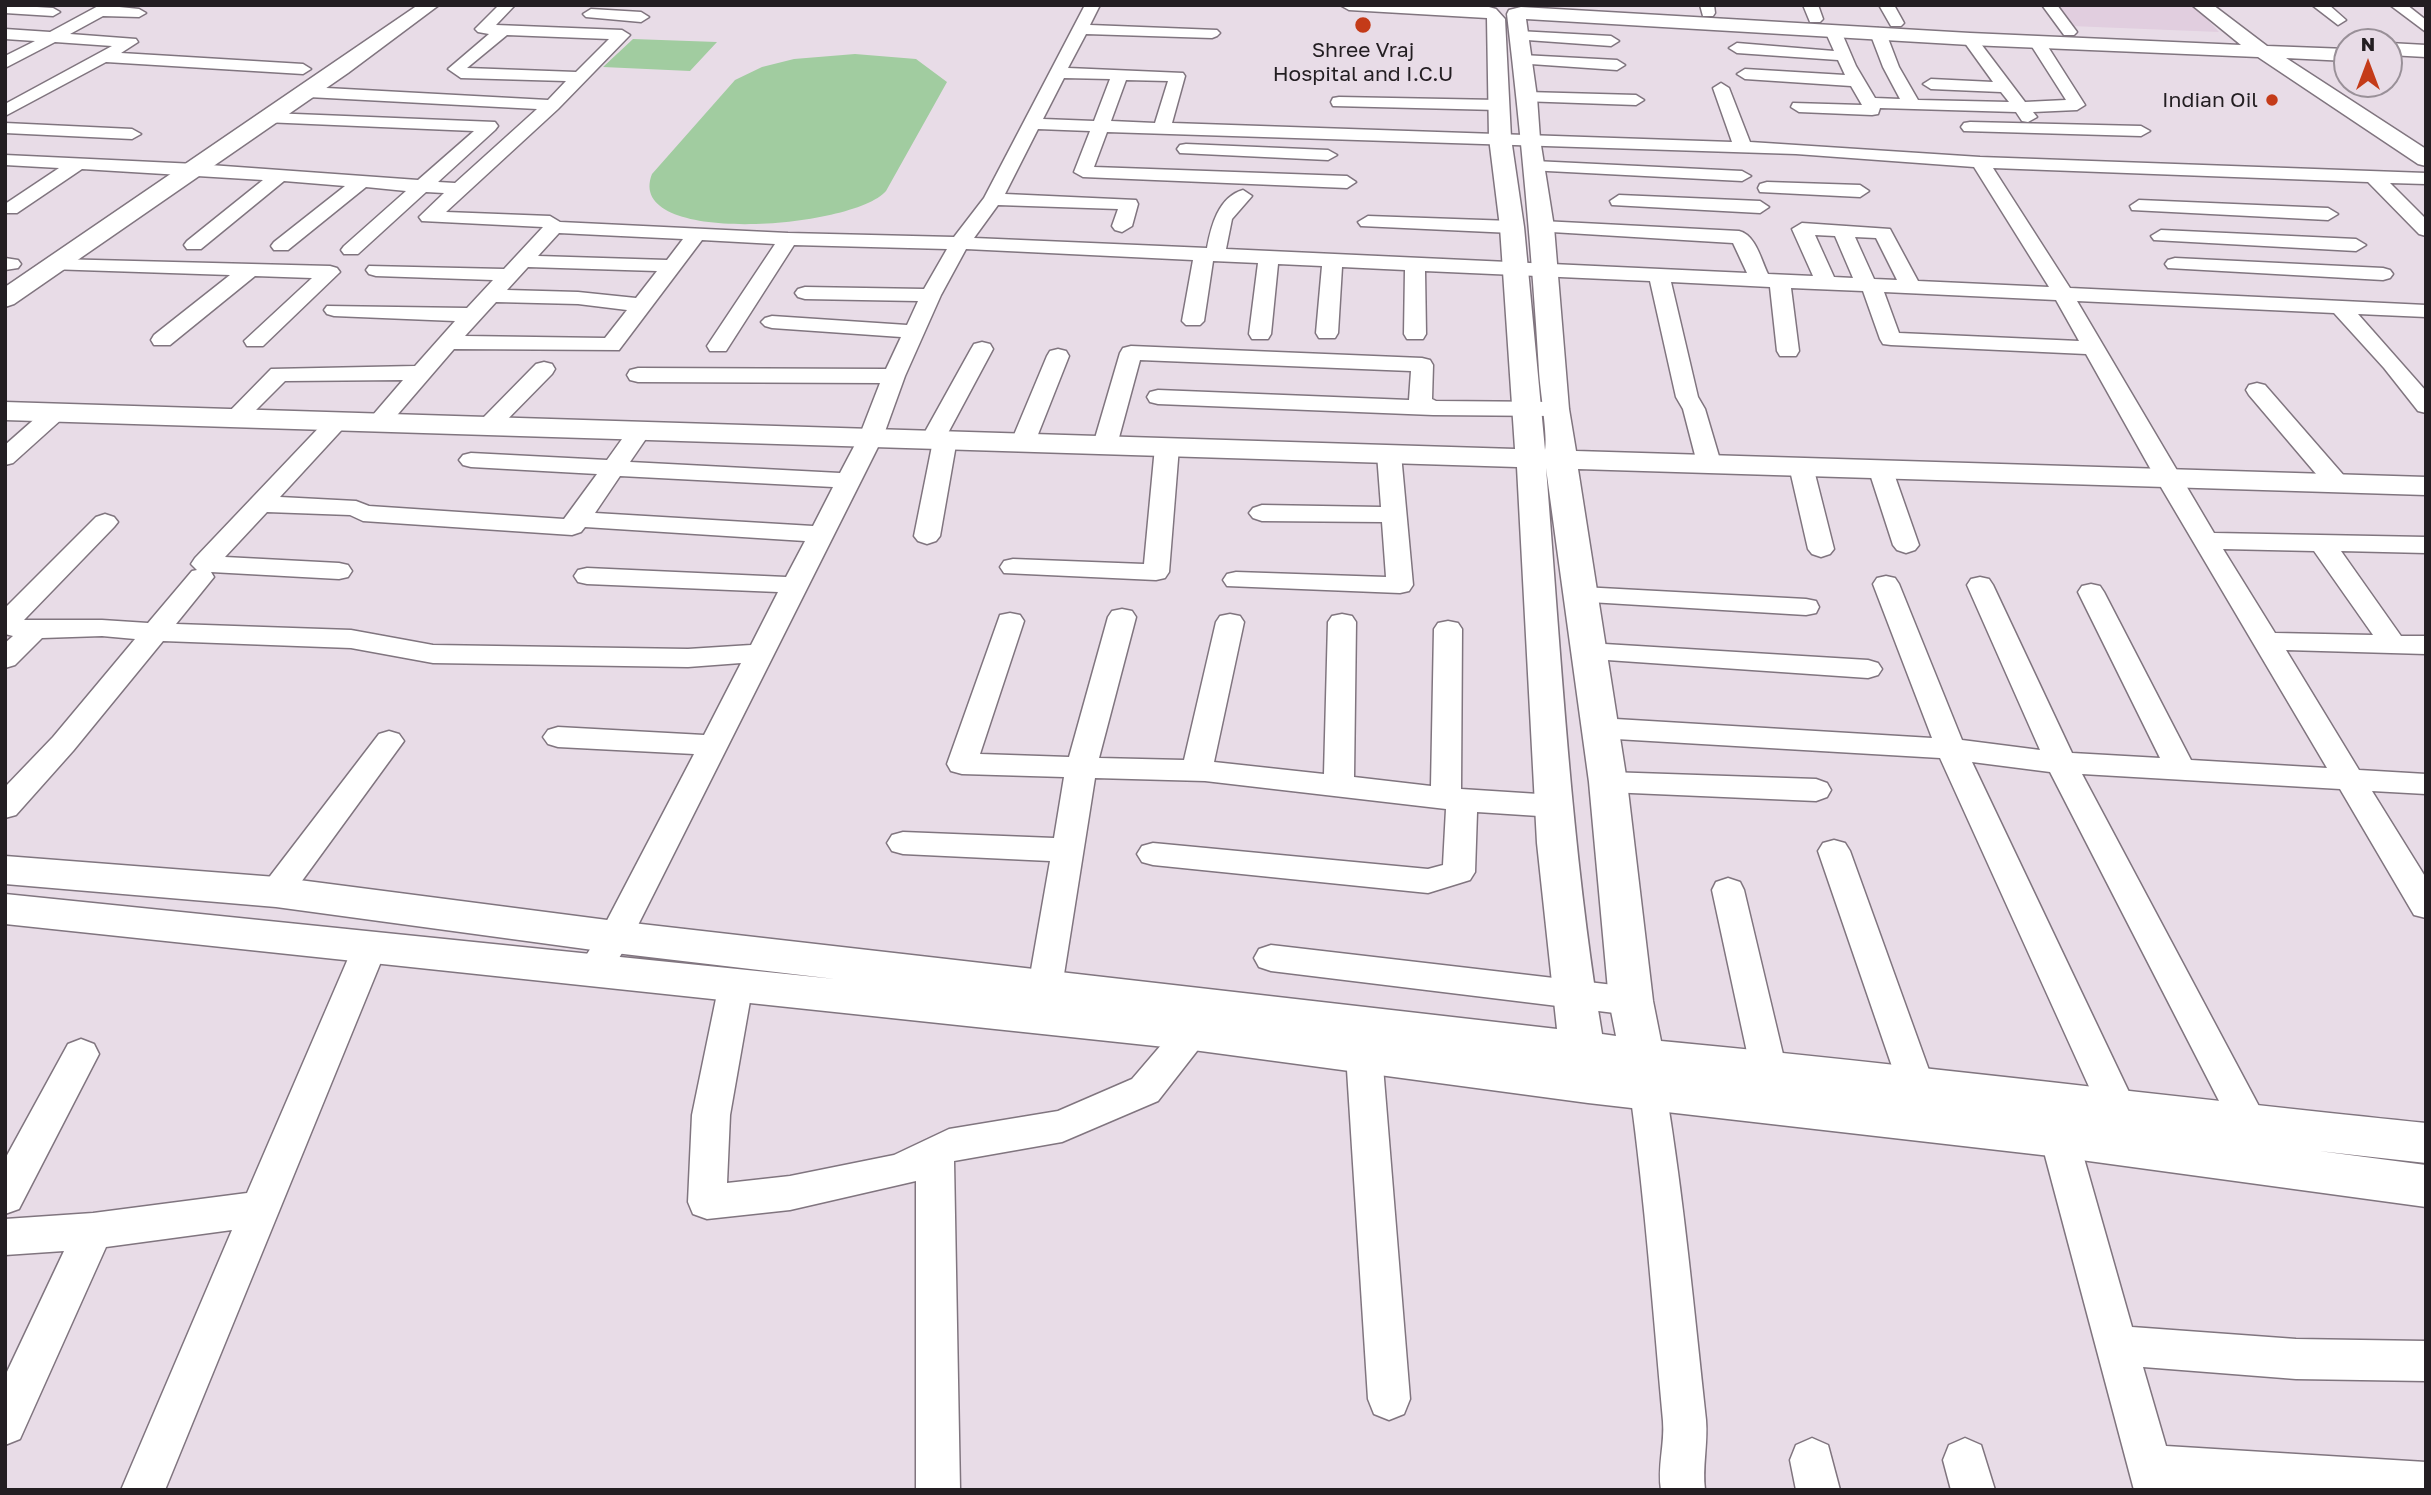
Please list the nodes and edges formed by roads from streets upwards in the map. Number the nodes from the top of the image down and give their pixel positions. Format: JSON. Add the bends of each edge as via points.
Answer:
{"nodes":[{"id":1,"x":399,"y":5,"type":"edge"},
{"id":2,"x":430,"y":5,"type":"edge"},
{"id":3,"x":1093,"y":5,"type":"edge"},
{"id":4,"x":1349,"y":5,"type":"edge"},
{"id":5,"x":1886,"y":5,"type":"edge"},
{"id":6,"x":2049,"y":5,"type":"edge"},
{"id":7,"x":2201,"y":5,"type":"edge"},
{"id":8,"x":2222,"y":5,"type":"edge"},
{"id":9,"x":2319,"y":5,"type":"edge"},
{"id":10,"x":2397,"y":5,"type":"edge"},
{"id":11,"x":105,"y":8,"type":"edge"},
{"id":12,"x":5,"y":9,"type":"edge"},
{"id":13,"x":509,"y":9,"type":"edge"},
{"id":14,"x":645,"y":9,"type":"edge"},
{"id":15,"x":1708,"y":9,"type":"edge"},
{"id":16,"x":53,"y":12,"type":"dead end"},
{"id":17,"x":1813,"y":12,"type":"edge"},
{"id":18,"x":139,"y":13,"type":"dead end"},
{"id":19,"x":572,"y":13,"type":"dead end"},
{"id":20,"x":1511,"y":18,"type":"edge"},
{"id":21,"x":2339,"y":20,"type":"dead end"},
{"id":22,"x":1896,"y":23,"type":"junction"},
{"id":23,"x":2426,"y":27,"type":"edge"},
{"id":24,"x":1081,"y":29,"type":"junction"},
{"id":25,"x":503,"y":30,"type":"junction"},
{"id":26,"x":1833,"y":31,"type":"junction"},
{"id":27,"x":2069,"y":32,"type":"junction"},
{"id":28,"x":1212,"y":33,"type":"dead end"},
{"id":29,"x":1878,"y":33,"type":"junction"},
{"id":30,"x":5,"y":34,"type":"edge"},
{"id":31,"x":55,"y":38,"type":"junction"},
{"id":32,"x":1970,"y":39,"type":"junction"},
{"id":33,"x":1611,"y":41,"type":"dead end"},
{"id":34,"x":2038,"y":42,"type":"junction"},
{"id":35,"x":2267,"y":46,"type":"junction"},
{"id":36,"x":2333,"y":46,"type":"edge"},
{"id":37,"x":1737,"y":48,"type":"dead end"},
{"id":38,"x":480,"y":49,"type":"junction"},
{"id":39,"x":2403,"y":50,"type":"edge"},
{"id":40,"x":507,"y":51,"type":"dead end"},
{"id":41,"x":2426,"y":51,"type":"edge"},
{"id":42,"x":2333,"y":53,"type":"edge"},
{"id":43,"x":576,"y":54,"type":"dead end"},
{"id":44,"x":604,"y":56,"type":"junction"},
{"id":45,"x":1843,"y":56,"type":"junction"},
{"id":46,"x":105,"y":57,"type":"junction"},
{"id":47,"x":2403,"y":58,"type":"edge"},
{"id":48,"x":2426,"y":59,"type":"edge"},
{"id":49,"x":5,"y":63,"type":"edge"},
{"id":50,"x":1617,"y":65,"type":"dead end"},
{"id":51,"x":1967,"y":66,"type":"dead end"},
{"id":52,"x":1991,"y":67,"type":"junction"},
{"id":53,"x":303,"y":69,"type":"junction"},
{"id":54,"x":1058,"y":73,"type":"junction"},
{"id":55,"x":1745,"y":74,"type":"dead end"},
{"id":56,"x":1120,"y":75,"type":"junction"},
{"id":57,"x":582,"y":77,"type":"junction"},
{"id":58,"x":1857,"y":81,"type":"junction"},
{"id":59,"x":1931,"y":84,"type":"dead end"},
{"id":60,"x":2006,"y":87,"type":"junction"},
{"id":61,"x":1720,"y":88,"type":"dead end"},
{"id":62,"x":270,"y":92,"type":"dead end"},
{"id":63,"x":308,"y":92,"type":"junction"},
{"id":64,"x":1636,"y":100,"type":"dead end"},
{"id":65,"x":1512,"y":101,"type":"junction"},
{"id":66,"x":1339,"y":102,"type":"dead end"},
{"id":67,"x":1409,"y":103,"type":"junction"},
{"id":68,"x":1870,"y":103,"type":"junction"},
{"id":69,"x":1451,"y":104,"type":"junction"},
{"id":70,"x":1912,"y":105,"type":"junction"},
{"id":71,"x":552,"y":106,"type":"junction"},
{"id":72,"x":2020,"y":106,"type":"junction"},
{"id":73,"x":1799,"y":107,"type":"dead end"},
{"id":74,"x":1825,"y":108,"type":"junction"},
{"id":75,"x":5,"y":111,"type":"edge"},
{"id":76,"x":270,"y":118,"type":"junction"},
{"id":77,"x":1032,"y":124,"type":"junction"},
{"id":78,"x":1955,"y":126,"type":"dead end"},
{"id":79,"x":1102,"y":127,"type":"junction"},
{"id":80,"x":5,"y":128,"type":"edge"},
{"id":81,"x":1163,"y":129,"type":"junction"},
{"id":82,"x":2037,"y":129,"type":"junction"},
{"id":83,"x":1267,"y":131,"type":"junction"},
{"id":84,"x":2141,"y":131,"type":"dead end"},
{"id":85,"x":132,"y":134,"type":"dead end"},
{"id":86,"x":1409,"y":134,"type":"junction"},
{"id":87,"x":1449,"y":136,"type":"junction"},
{"id":88,"x":191,"y":144,"type":"dead end"},
{"id":89,"x":2426,"y":146,"type":"edge"},
{"id":90,"x":1743,"y":147,"type":"junction"},
{"id":91,"x":1521,"y":148,"type":"junction"},
{"id":92,"x":1186,"y":149,"type":"dead end"},
{"id":93,"x":1796,"y":149,"type":"junction"},
{"id":94,"x":1845,"y":152,"type":"junction"},
{"id":95,"x":1265,"y":153,"type":"junction"},
{"id":96,"x":1328,"y":155,"type":"dead end"},
{"id":97,"x":2426,"y":159,"type":"edge"},
{"id":98,"x":5,"y":160,"type":"edge"},
{"id":99,"x":1980,"y":162,"type":"junction"},
{"id":100,"x":79,"y":163,"type":"junction"},
{"id":101,"x":2064,"y":165,"type":"junction"},
{"id":102,"x":157,"y":167,"type":"junction"},
{"id":103,"x":196,"y":169,"type":"junction"},
{"id":104,"x":1648,"y":172,"type":"junction"},
{"id":105,"x":2292,"y":174,"type":"junction"},
{"id":106,"x":280,"y":175,"type":"junction"},
{"id":107,"x":1742,"y":176,"type":"dead end"},
{"id":108,"x":2373,"y":177,"type":"junction"},
{"id":109,"x":1264,"y":179,"type":"junction"},
{"id":110,"x":2426,"y":179,"type":"edge"},
{"id":111,"x":361,"y":182,"type":"junction"},
{"id":112,"x":1347,"y":182,"type":"dead end"},
{"id":113,"x":421,"y":186,"type":"junction"},
{"id":114,"x":1767,"y":188,"type":"dead end"},
{"id":115,"x":123,"y":189,"type":"dead end"},
{"id":116,"x":458,"y":189,"type":"junction"},
{"id":117,"x":1812,"y":189,"type":"junction"},
{"id":118,"x":1860,"y":191,"type":"dead end"},
{"id":119,"x":1243,"y":196,"type":"dead end"},
{"id":120,"x":993,"y":199,"type":"junction"},
{"id":121,"x":1619,"y":201,"type":"dead end"},
{"id":122,"x":1657,"y":203,"type":"junction"},
{"id":123,"x":2139,"y":206,"type":"dead end"},
{"id":124,"x":1760,"y":207,"type":"dead end"},
{"id":125,"x":1819,"y":208,"type":"dead end"},
{"id":126,"x":10,"y":209,"type":"dead end"},
{"id":127,"x":2328,"y":214,"type":"junction"},
{"id":128,"x":1368,"y":222,"type":"dead end"},
{"id":129,"x":1122,"y":226,"type":"dead end"},
{"id":130,"x":1527,"y":227,"type":"junction"},
{"id":131,"x":2426,"y":230,"type":"edge"},
{"id":132,"x":1842,"y":231,"type":"junction"},
{"id":133,"x":548,"y":233,"type":"junction"},
{"id":134,"x":697,"y":234,"type":"junction"},
{"id":135,"x":430,"y":236,"type":"dead end"},
{"id":136,"x":2161,"y":236,"type":"dead end"},
{"id":137,"x":789,"y":239,"type":"junction"},
{"id":138,"x":960,"y":243,"type":"junction"},
{"id":139,"x":2356,"y":244,"type":"junction"},
{"id":140,"x":194,"y":245,"type":"dead end"},
{"id":141,"x":281,"y":246,"type":"dead end"},
{"id":142,"x":33,"y":249,"type":"dead end"},
{"id":143,"x":351,"y":250,"type":"dead end"},
{"id":144,"x":1209,"y":254,"type":"junction"},
{"id":145,"x":1269,"y":257,"type":"junction"},
{"id":146,"x":1333,"y":260,"type":"junction"},
{"id":147,"x":1415,"y":264,"type":"junction"},
{"id":148,"x":2175,"y":264,"type":"dead end"},
{"id":149,"x":56,"y":265,"type":"junction"},
{"id":150,"x":7,"y":266,"type":"edge"},
{"id":151,"x":673,"y":266,"type":"junction"},
{"id":152,"x":516,"y":268,"type":"junction"},
{"id":153,"x":1530,"y":269,"type":"junction"},
{"id":154,"x":250,"y":270,"type":"junction"},
{"id":155,"x":376,"y":270,"type":"dead end"},
{"id":156,"x":2384,"y":274,"type":"junction"},
{"id":157,"x":1659,"y":275,"type":"junction"},
{"id":158,"x":1770,"y":281,"type":"junction"},
{"id":159,"x":1826,"y":283,"type":"junction"},
{"id":160,"x":1868,"y":285,"type":"junction"},
{"id":161,"x":1911,"y":287,"type":"junction"},
{"id":162,"x":805,"y":293,"type":"dead end"},
{"id":163,"x":2063,"y":294,"type":"junction"},
{"id":164,"x":932,"y":295,"type":"junction"},
{"id":165,"x":490,"y":296,"type":"junction"},
{"id":166,"x":5,"y":299,"type":"edge"},
{"id":167,"x":641,"y":305,"type":"junction"},
{"id":168,"x":2340,"y":307,"type":"junction"},
{"id":169,"x":334,"y":310,"type":"dead end"},
{"id":170,"x":2423,"y":311,"type":"edge"},
{"id":171,"x":473,"y":314,"type":"junction"},
{"id":172,"x":1193,"y":321,"type":"dead end"},
{"id":173,"x":772,"y":322,"type":"dead end"},
{"id":174,"x":914,"y":332,"type":"junction"},
{"id":175,"x":1327,"y":333,"type":"dead end"},
{"id":176,"x":1260,"y":334,"type":"dead end"},
{"id":177,"x":1415,"y":334,"type":"dead end"},
{"id":178,"x":162,"y":340,"type":"dead end"},
{"id":179,"x":255,"y":341,"type":"dead end"},
{"id":180,"x":448,"y":342,"type":"junction"},
{"id":181,"x":718,"y":346,"type":"dead end"},
{"id":182,"x":2094,"y":348,"type":"junction"},
{"id":183,"x":982,"y":349,"type":"dead end"},
{"id":184,"x":1788,"y":351,"type":"dead end"},
{"id":185,"x":1058,"y":356,"type":"dead end"},
{"id":186,"x":544,"y":369,"type":"dead end"},
{"id":187,"x":421,"y":373,"type":"junction"},
{"id":188,"x":638,"y":375,"type":"dead end"},
{"id":189,"x":894,"y":376,"type":"junction"},
{"id":190,"x":2417,"y":384,"type":"edge"},
{"id":191,"x":2257,"y":390,"type":"dead end"},
{"id":192,"x":1158,"y":397,"type":"dead end"},
{"id":193,"x":2426,"y":406,"type":"edge"},
{"id":194,"x":1433,"y":408,"type":"junction"},
{"id":195,"x":1540,"y":409,"type":"junction"},
{"id":196,"x":5,"y":411,"type":"edge"},
{"id":197,"x":55,"y":413,"type":"junction"},
{"id":198,"x":234,"y":419,"type":"junction"},
{"id":199,"x":337,"y":422,"type":"junction"},
{"id":200,"x":379,"y":423,"type":"junction"},
{"id":201,"x":488,"y":426,"type":"junction"},
{"id":202,"x":640,"y":430,"type":"junction"},
{"id":203,"x":871,"y":437,"type":"junction"},
{"id":204,"x":939,"y":439,"type":"junction"},
{"id":205,"x":1023,"y":442,"type":"junction"},
{"id":206,"x":1105,"y":445,"type":"junction"},
{"id":207,"x":1167,"y":447,"type":"junction"},
{"id":208,"x":1389,"y":453,"type":"junction"},
{"id":209,"x":5,"y":458,"type":"edge"},
{"id":210,"x":1547,"y":459,"type":"junction"},
{"id":211,"x":471,"y":460,"type":"dead end"},
{"id":212,"x":1709,"y":463,"type":"junction"},
{"id":213,"x":1801,"y":466,"type":"junction"},
{"id":214,"x":1880,"y":468,"type":"junction"},
{"id":215,"x":612,"y":470,"type":"junction"},
{"id":216,"x":2167,"y":478,"type":"junction"},
{"id":217,"x":849,"y":481,"type":"junction"},
{"id":218,"x":2337,"y":483,"type":"junction"},
{"id":219,"x":2426,"y":486,"type":"edge"},
{"id":220,"x":260,"y":503,"type":"junction"},
{"id":221,"x":1262,"y":513,"type":"dead end"},
{"id":222,"x":1394,"y":515,"type":"junction"},
{"id":223,"x":578,"y":519,"type":"junction"},
{"id":224,"x":105,"y":522,"type":"dead end"},
{"id":225,"x":822,"y":534,"type":"junction"},
{"id":226,"x":927,"y":536,"type":"dead end"},
{"id":227,"x":2205,"y":541,"type":"junction"},
{"id":228,"x":2320,"y":542,"type":"junction"},
{"id":229,"x":2415,"y":544,"type":"edge"},
{"id":230,"x":1906,"y":545,"type":"dead end"},
{"id":231,"x":1821,"y":549,"type":"dead end"},
{"id":232,"x":1013,"y":567,"type":"dead end"},
{"id":233,"x":2426,"y":569,"type":"edge"},
{"id":234,"x":339,"y":571,"type":"dead end"},
{"id":235,"x":587,"y":576,"type":"dead end"},
{"id":236,"x":201,"y":577,"type":"dead end"},
{"id":237,"x":1236,"y":580,"type":"dead end"},
{"id":238,"x":1886,"y":584,"type":"dead end"},
{"id":239,"x":795,"y":585,"type":"junction"},
{"id":240,"x":1980,"y":585,"type":"dead end"},
{"id":241,"x":2091,"y":592,"type":"dead end"},
{"id":242,"x":1582,"y":595,"type":"junction"},
{"id":243,"x":1806,"y":607,"type":"dead end"},
{"id":244,"x":1122,"y":617,"type":"dead end"},
{"id":245,"x":1010,"y":621,"type":"dead end"},
{"id":246,"x":1230,"y":622,"type":"dead end"},
{"id":247,"x":1342,"y":622,"type":"dead end"},
{"id":248,"x":5,"y":625,"type":"edge"},
{"id":249,"x":1448,"y":628,"type":"dead end"},
{"id":250,"x":35,"y":630,"type":"junction"},
{"id":251,"x":153,"y":632,"type":"junction"},
{"id":252,"x":2266,"y":641,"type":"junction"},
{"id":253,"x":2393,"y":644,"type":"junction"},
{"id":254,"x":2426,"y":645,"type":"edge"},
{"id":255,"x":1588,"y":652,"type":"junction"},
{"id":256,"x":760,"y":653,"type":"junction"},
{"id":257,"x":5,"y":659,"type":"edge"},
{"id":258,"x":1868,"y":669,"type":"dead end"},
{"id":259,"x":1600,"y":729,"type":"junction"},
{"id":260,"x":558,"y":737,"type":"dead end"},
{"id":261,"x":389,"y":741,"type":"dead end"},
{"id":262,"x":713,"y":745,"type":"junction"},
{"id":263,"x":1951,"y":748,"type":"junction"},
{"id":264,"x":2061,"y":762,"type":"junction"},
{"id":265,"x":1081,"y":768,"type":"junction"},
{"id":266,"x":2180,"y":769,"type":"junction"},
{"id":267,"x":1197,"y":771,"type":"junction"},
{"id":268,"x":2349,"y":779,"type":"junction"},
{"id":269,"x":1608,"y":782,"type":"junction"},
{"id":270,"x":2426,"y":783,"type":"edge"},
{"id":271,"x":1339,"y":785,"type":"junction"},
{"id":272,"x":1816,"y":790,"type":"dead end"},
{"id":273,"x":1454,"y":799,"type":"junction"},
{"id":274,"x":1554,"y":806,"type":"junction"},
{"id":275,"x":5,"y":807,"type":"edge"},
{"id":276,"x":903,"y":843,"type":"dead end"},
{"id":277,"x":1069,"y":849,"type":"junction"},
{"id":278,"x":1834,"y":850,"type":"dead end"},
{"id":279,"x":1153,"y":855,"type":"dead end"},
{"id":280,"x":5,"y":870,"type":"edge"},
{"id":281,"x":1728,"y":890,"type":"dead end"},
{"id":282,"x":276,"y":892,"type":"junction"},
{"id":283,"x":2422,"y":896,"type":"edge"},
{"id":284,"x":5,"y":909,"type":"edge"},
{"id":285,"x":370,"y":947,"type":"junction"},
{"id":286,"x":604,"y":954,"type":"junction"},
{"id":287,"x":1271,"y":958,"type":"dead end"},
{"id":288,"x":736,"y":984,"type":"junction"},
{"id":289,"x":1045,"y":987,"type":"junction"},
{"id":290,"x":1574,"y":994,"type":"junction"},
{"id":291,"x":1632,"y":1001,"type":"junction"},
{"id":292,"x":1193,"y":1033,"type":"junction"},
{"id":293,"x":81,"y":1054,"type":"dead end"},
{"id":294,"x":1364,"y":1054,"type":"junction"},
{"id":295,"x":1585,"y":1067,"type":"junction"},
{"id":296,"x":1769,"y":1071,"type":"junction"},
{"id":297,"x":1645,"y":1074,"type":"junction"},
{"id":298,"x":1916,"y":1084,"type":"junction"},
{"id":299,"x":2250,"y":1125,"type":"junction"},
{"id":300,"x":2112,"y":1127,"type":"junction"},
{"id":301,"x":2059,"y":1137,"type":"junction"},
{"id":302,"x":2426,"y":1143,"type":"edge"},
{"id":303,"x":935,"y":1152,"type":"junction"},
{"id":304,"x":2426,"y":1186,"type":"edge"},
{"id":305,"x":5,"y":1197,"type":"edge"},
{"id":306,"x":260,"y":1209,"type":"junction"},
{"id":307,"x":93,"y":1231,"type":"junction"},
{"id":308,"x":5,"y":1237,"type":"edge"},
{"id":309,"x":2116,"y":1345,"type":"junction"},
{"id":310,"x":2426,"y":1361,"type":"edge"},
{"id":311,"x":1389,"y":1399,"type":"dead end"},
{"id":312,"x":5,"y":1424,"type":"edge"},
{"id":313,"x":2152,"y":1478,"type":"edge"},
{"id":314,"x":2426,"y":1484,"type":"edge"},
{"id":315,"x":143,"y":1490,"type":"edge"},
{"id":316,"x":938,"y":1490,"type":"edge"},
{"id":317,"x":1683,"y":1490,"type":"edge"}],
"edges":[{"from":1,"to":53,"type":"street"},
{"from":2,"to":63,"type":"street"},
{"from":3,"to":24,"type":"street"},
{"from":4,"to":20,"type":"street"},
{"from":5,"to":22,"type":"street"},
{"from":6,"to":27,"type":"street"},
{"from":7,"to":35,"type":"street"},
{"from":8,"to":35,"type":"street"},
{"from":9,"to":21,"type":"street"},
{"from":10,"to":23,"type":"street"},
{"from":11,"to":18,"type":"street"},
{"from":11,"to":31,"type":"street"},
{"from":12,"to":16,"type":"street"},
{"from":13,"to":25,"type":"street","via":[[483,29]]},
{"from":14,"to":19,"type":"street"},
{"from":15,"to":17,"type":"street"},
{"from":15,"to":20,"type":"street"},
{"from":17,"to":22,"type":"street"},
{"from":20,"to":26,"type":"street"},
{"from":20,"to":33,"type":"street"},
{"from":20,"to":50,"type":"street"},
{"from":20,"to":65,"type":"street"},
{"from":20,"to":65,"type":"street"},
{"from":22,"to":27,"type":"street"},
{"from":24,"to":28,"type":"street"},
{"from":24,"to":54,"type":"street"},
{"from":25,"to":38,"type":"street"},
{"from":25,"to":44,"type":"street","via":[[622,35]]},
{"from":26,"to":29,"type":"street"},
{"from":26,"to":45,"type":"street"},
{"from":27,"to":35,"type":"street"},
{"from":29,"to":32,"type":"street"},
{"from":29,"to":70,"type":"street"},
{"from":30,"to":31,"type":"street"},
{"from":31,"to":46,"type":"street","via":[[130,42]]},
{"from":31,"to":49,"type":"street"},
{"from":32,"to":34,"type":"street"},
{"from":32,"to":52,"type":"street"},
{"from":34,"to":35,"type":"street"},
{"from":34,"to":72,"type":"street","via":[[2077,105]]},
{"from":35,"to":36,"type":"street"},
{"from":35,"to":42,"type":"street"},
{"from":35,"to":89,"type":"street"},
{"from":35,"to":97,"type":"street"},
{"from":37,"to":45,"type":"street"},
{"from":38,"to":40,"type":"street"},
{"from":38,"to":57,"type":"street","via":[[456,69],[461,73]]},
{"from":39,"to":41,"type":"street"},
{"from":43,"to":44,"type":"street"},
{"from":44,"to":57,"type":"street"},
{"from":45,"to":58,"type":"street"},
{"from":46,"to":53,"type":"street"},
{"from":46,"to":75,"type":"street"},
{"from":47,"to":48,"type":"street"},
{"from":51,"to":52,"type":"street"},
{"from":52,"to":60,"type":"street"},
{"from":53,"to":62,"type":"street"},
{"from":54,"to":56,"type":"street"},
{"from":54,"to":77,"type":"street"},
{"from":55,"to":58,"type":"street"},
{"from":56,"to":79,"type":"street"},
{"from":56,"to":81,"type":"street","via":[[1177,76]]},
{"from":57,"to":71,"type":"street"},
{"from":58,"to":68,"type":"street"},
{"from":59,"to":60,"type":"street"},
{"from":60,"to":72,"type":"street"},
{"from":61,"to":90,"type":"street"},
{"from":63,"to":71,"type":"street"},
{"from":63,"to":76,"type":"street"},
{"from":64,"to":65,"type":"street"},
{"from":65,"to":69,"type":"street"},
{"from":65,"to":91,"type":"street"},
{"from":66,"to":67,"type":"street"},
{"from":67,"to":69,"type":"street"},
{"from":67,"to":86,"type":"street"},
{"from":68,"to":70,"type":"street"},
{"from":68,"to":74,"type":"street","via":[[1872,110]]},
{"from":69,"to":87,"type":"street"},
{"from":70,"to":72,"type":"street"},
{"from":71,"to":116,"type":"street"},
{"from":72,"to":82,"type":"street"},
{"from":73,"to":74,"type":"street"},
{"from":74,"to":94,"type":"street"},
{"from":76,"to":103,"type":"street"},
{"from":76,"to":113,"type":"street","via":[[489,126]]},
{"from":77,"to":79,"type":"street"},
{"from":77,"to":120,"type":"street"},
{"from":78,"to":82,"type":"street"},
{"from":79,"to":81,"type":"street"},
{"from":79,"to":109,"type":"street","via":[[1083,172]]},
{"from":80,"to":85,"type":"street"},
{"from":81,"to":83,"type":"street"},
{"from":82,"to":84,"type":"street"},
{"from":82,"to":101,"type":"street"},
{"from":83,"to":86,"type":"street"},
{"from":83,"to":95,"type":"street"},
{"from":86,"to":87,"type":"street"},
{"from":87,"to":91,"type":"street"},
{"from":88,"to":102,"type":"street"},
{"from":90,"to":91,"type":"street"},
{"from":90,"to":93,"type":"street"},
{"from":91,"to":104,"type":"street"},
{"from":91,"to":130,"type":"street"},
{"from":91,"to":130,"type":"street"},
{"from":92,"to":95,"type":"street"},
{"from":93,"to":94,"type":"street"},
{"from":93,"to":117,"type":"street"},
{"from":94,"to":99,"type":"street"},
{"from":95,"to":96,"type":"street"},
{"from":95,"to":109,"type":"street"},
{"from":98,"to":100,"type":"street"},
{"from":99,"to":101,"type":"street"},
{"from":99,"to":163,"type":"street"},
{"from":100,"to":102,"type":"street"},
{"from":100,"to":126,"type":"street"},
{"from":101,"to":105,"type":"street"},
{"from":102,"to":103,"type":"street"},
{"from":102,"to":115,"type":"street"},
{"from":103,"to":106,"type":"street"},
{"from":103,"to":149,"type":"street"},
{"from":104,"to":107,"type":"street"},
{"from":104,"to":122,"type":"street"},
{"from":105,"to":108,"type":"street"},
{"from":105,"to":127,"type":"street"},
{"from":106,"to":111,"type":"street"},
{"from":106,"to":140,"type":"street"},
{"from":108,"to":110,"type":"street"},
{"from":108,"to":131,"type":"street"},
{"from":109,"to":112,"type":"street"},
{"from":111,"to":113,"type":"street"},
{"from":111,"to":141,"type":"street"},
{"from":113,"to":116,"type":"street"},
{"from":113,"to":143,"type":"street"},
{"from":114,"to":117,"type":"street"},
{"from":116,"to":133,"type":"street","via":[[429,217],[550,222]]},
{"from":117,"to":118,"type":"street"},
{"from":117,"to":125,"type":"street"},
{"from":119,"to":144,"type":"street","via":[[1223,218]]},
{"from":120,"to":129,"type":"street","via":[[1129,204]]},
{"from":120,"to":138,"type":"street"},
{"from":121,"to":122,"type":"street"},
{"from":122,"to":124,"type":"street"},
{"from":123,"to":127,"type":"street"},
{"from":127,"to":139,"type":"street"},
{"from":128,"to":130,"type":"street"},
{"from":130,"to":153,"type":"street"},
{"from":130,"to":158,"type":"street","via":[[1739,237]]},
{"from":132,"to":159,"type":"street","via":[[1802,229]]},
{"from":132,"to":160,"type":"street"},
{"from":132,"to":161,"type":"street","via":[[1883,233]]},
{"from":133,"to":134,"type":"street"},
{"from":133,"to":135,"type":"street"},
{"from":133,"to":152,"type":"street"},
{"from":134,"to":137,"type":"street"},
{"from":134,"to":151,"type":"street"},
{"from":136,"to":139,"type":"street"},
{"from":137,"to":138,"type":"street"},
{"from":137,"to":181,"type":"street"},
{"from":138,"to":144,"type":"street"},
{"from":138,"to":164,"type":"street"},
{"from":139,"to":156,"type":"street"},
{"from":142,"to":150,"type":"street"},
{"from":144,"to":145,"type":"street"},
{"from":144,"to":172,"type":"street"},
{"from":145,"to":146,"type":"street"},
{"from":145,"to":176,"type":"street"},
{"from":146,"to":147,"type":"street"},
{"from":146,"to":175,"type":"street"},
{"from":147,"to":153,"type":"street"},
{"from":147,"to":177,"type":"street"},
{"from":148,"to":156,"type":"street"},
{"from":149,"to":154,"type":"street"},
{"from":149,"to":166,"type":"street"},
{"from":151,"to":152,"type":"street"},
{"from":151,"to":167,"type":"street"},
{"from":152,"to":155,"type":"street"},
{"from":152,"to":165,"type":"street"},
{"from":153,"to":157,"type":"street"},
{"from":153,"to":195,"type":"street"},
{"from":154,"to":178,"type":"street"},
{"from":154,"to":179,"type":"street","via":[[330,272]]},
{"from":156,"to":170,"type":"street"},
{"from":157,"to":158,"type":"street"},
{"from":157,"to":212,"type":"street","via":[[1687,397]]},
{"from":158,"to":159,"type":"street"},
{"from":158,"to":184,"type":"street"},
{"from":159,"to":160,"type":"street"},
{"from":160,"to":161,"type":"street"},
{"from":160,"to":182,"type":"street","via":[[1891,340]]},
{"from":161,"to":163,"type":"street"},
{"from":162,"to":164,"type":"street"},
{"from":163,"to":168,"type":"street"},
{"from":163,"to":182,"type":"street"},
{"from":164,"to":174,"type":"street"},
{"from":165,"to":167,"type":"street"},
{"from":165,"to":171,"type":"street"},
{"from":167,"to":180,"type":"street","via":[[611,345]]},
{"from":168,"to":170,"type":"street"},
{"from":168,"to":190,"type":"street"},
{"from":169,"to":171,"type":"street"},
{"from":171,"to":180,"type":"street"},
{"from":173,"to":174,"type":"street"},
{"from":174,"to":189,"type":"street"},
{"from":180,"to":187,"type":"street"},
{"from":182,"to":216,"type":"street"},
{"from":183,"to":204,"type":"street"},
{"from":185,"to":205,"type":"street"},
{"from":186,"to":201,"type":"street"},
{"from":187,"to":198,"type":"street","via":[[279,374]]},
{"from":187,"to":200,"type":"street"},
{"from":188,"to":189,"type":"street"},
{"from":189,"to":203,"type":"street"},
{"from":190,"to":193,"type":"street"},
{"from":191,"to":218,"type":"street"},
{"from":192,"to":194,"type":"street"},
{"from":194,"to":195,"type":"street"},
{"from":194,"to":206,"type":"street","via":[[1420,403],[1422,365],[1131,354]]},
{"from":195,"to":210,"type":"street"},
{"from":196,"to":197,"type":"street"},
{"from":197,"to":198,"type":"street"},
{"from":197,"to":209,"type":"street"},
{"from":198,"to":199,"type":"street"},
{"from":199,"to":200,"type":"street"},
{"from":199,"to":220,"type":"street"},
{"from":200,"to":201,"type":"street"},
{"from":201,"to":202,"type":"street"},
{"from":202,"to":203,"type":"street"},
{"from":202,"to":215,"type":"street"},
{"from":203,"to":204,"type":"street"},
{"from":203,"to":217,"type":"street"},
{"from":204,"to":205,"type":"street"},
{"from":204,"to":226,"type":"street"},
{"from":205,"to":206,"type":"street"},
{"from":206,"to":207,"type":"street"},
{"from":207,"to":208,"type":"street"},
{"from":207,"to":232,"type":"street","via":[[1156,572]]},
{"from":208,"to":210,"type":"street"},
{"from":208,"to":222,"type":"street"},
{"from":210,"to":212,"type":"street"},
{"from":210,"to":242,"type":"street"},
{"from":210,"to":274,"type":"street"},
{"from":211,"to":215,"type":"street"},
{"from":212,"to":213,"type":"street"},
{"from":213,"to":214,"type":"street"},
{"from":213,"to":231,"type":"street"},
{"from":214,"to":216,"type":"street"},
{"from":214,"to":230,"type":"street"},
{"from":215,"to":217,"type":"street"},
{"from":215,"to":223,"type":"street"},
{"from":216,"to":218,"type":"street"},
{"from":216,"to":227,"type":"street"},
{"from":217,"to":225,"type":"street"},
{"from":218,"to":219,"type":"street"},
{"from":220,"to":223,"type":"street","via":[[572,527]]},
{"from":220,"to":234,"type":"street","via":[[204,564]]},
{"from":221,"to":222,"type":"street"},
{"from":222,"to":237,"type":"street","via":[[1400,585]]},
{"from":223,"to":225,"type":"street"},
{"from":224,"to":248,"type":"street"},
{"from":225,"to":239,"type":"street"},
{"from":227,"to":228,"type":"street"},
{"from":227,"to":252,"type":"street"},
{"from":228,"to":229,"type":"street"},
{"from":228,"to":253,"type":"street"},
{"from":229,"to":233,"type":"street"},
{"from":235,"to":239,"type":"street"},
{"from":236,"to":251,"type":"street"},
{"from":238,"to":263,"type":"street"},
{"from":239,"to":256,"type":"street"},
{"from":240,"to":264,"type":"street"},
{"from":241,"to":266,"type":"street"},
{"from":242,"to":243,"type":"street"},
{"from":242,"to":255,"type":"street"},
{"from":244,"to":265,"type":"street"},
{"from":245,"to":265,"type":"street","via":[[962,764]]},
{"from":246,"to":267,"type":"street"},
{"from":247,"to":271,"type":"street"},
{"from":248,"to":250,"type":"street"},
{"from":249,"to":273,"type":"street"},
{"from":250,"to":251,"type":"street"},
{"from":250,"to":257,"type":"street"},
{"from":251,"to":256,"type":"street","via":[[351,639],[433,654],[688,658]]},
{"from":251,"to":275,"type":"street","via":[[63,744]]},
{"from":252,"to":253,"type":"street"},
{"from":252,"to":268,"type":"street"},
{"from":253,"to":254,"type":"street"},
{"from":255,"to":258,"type":"street"},
{"from":255,"to":259,"type":"street"},
{"from":256,"to":262,"type":"street"},
{"from":259,"to":263,"type":"street"},
{"from":259,"to":269,"type":"street"},
{"from":260,"to":262,"type":"street"},
{"from":261,"to":282,"type":"street"},
{"from":262,"to":286,"type":"street"},
{"from":263,"to":264,"type":"street"},
{"from":263,"to":300,"type":"street"},
{"from":264,"to":266,"type":"street"},
{"from":264,"to":299,"type":"street"},
{"from":265,"to":267,"type":"street"},
{"from":265,"to":277,"type":"street"},
{"from":266,"to":268,"type":"street"},
{"from":267,"to":271,"type":"street"},
{"from":268,"to":270,"type":"street"},
{"from":268,"to":283,"type":"street"},
{"from":269,"to":272,"type":"street"},
{"from":269,"to":291,"type":"street"},
{"from":271,"to":273,"type":"street"},
{"from":273,"to":274,"type":"street"},
{"from":273,"to":279,"type":"street","via":[[1459,872],[1428,881]]},
{"from":274,"to":290,"type":"street"},
{"from":276,"to":277,"type":"street"},
{"from":277,"to":289,"type":"street"},
{"from":278,"to":298,"type":"street"},
{"from":280,"to":282,"type":"street"},
{"from":281,"to":296,"type":"street"},
{"from":282,"to":286,"type":"street"},
{"from":284,"to":285,"type":"street"},
{"from":285,"to":286,"type":"street"},
{"from":285,"to":306,"type":"street"},
{"from":286,"to":288,"type":"street"},
{"from":286,"to":289,"type":"street"},
{"from":287,"to":290,"type":"street"},
{"from":288,"to":292,"type":"street"},
{"from":288,"to":303,"type":"street","via":[[711,1115],[707,1202],[790,1192],[901,1170]]},
{"from":289,"to":295,"type":"street"},
{"from":290,"to":291,"type":"street"},
{"from":290,"to":295,"type":"street"},
{"from":291,"to":297,"type":"street"},
{"from":292,"to":294,"type":"street"},
{"from":292,"to":303,"type":"street","via":[[1145,1090],[1062,1126],[949,1145]]},
{"from":293,"to":305,"type":"street"},
{"from":294,"to":295,"type":"street"},
{"from":294,"to":311,"type":"street"},
{"from":295,"to":297,"type":"street"},
{"from":296,"to":297,"type":"street"},
{"from":296,"to":298,"type":"street"},
{"from":297,"to":301,"type":"street"},
{"from":297,"to":317,"type":"street","via":[[1661,1178],[1685,1429]]},
{"from":298,"to":300,"type":"street"},
{"from":299,"to":300,"type":"street"},
{"from":299,"to":302,"type":"street"},
{"from":300,"to":301,"type":"street"},
{"from":300,"to":304,"type":"street"},
{"from":301,"to":309,"type":"street"},
{"from":303,"to":316,"type":"street"},
{"from":306,"to":307,"type":"street"},
{"from":306,"to":315,"type":"street"},
{"from":307,"to":308,"type":"street"},
{"from":307,"to":312,"type":"street"},
{"from":309,"to":310,"type":"street","via":[[2297,1359]]},
{"from":309,"to":313,"type":"street"},
{"from":313,"to":314,"type":"street"}]}
